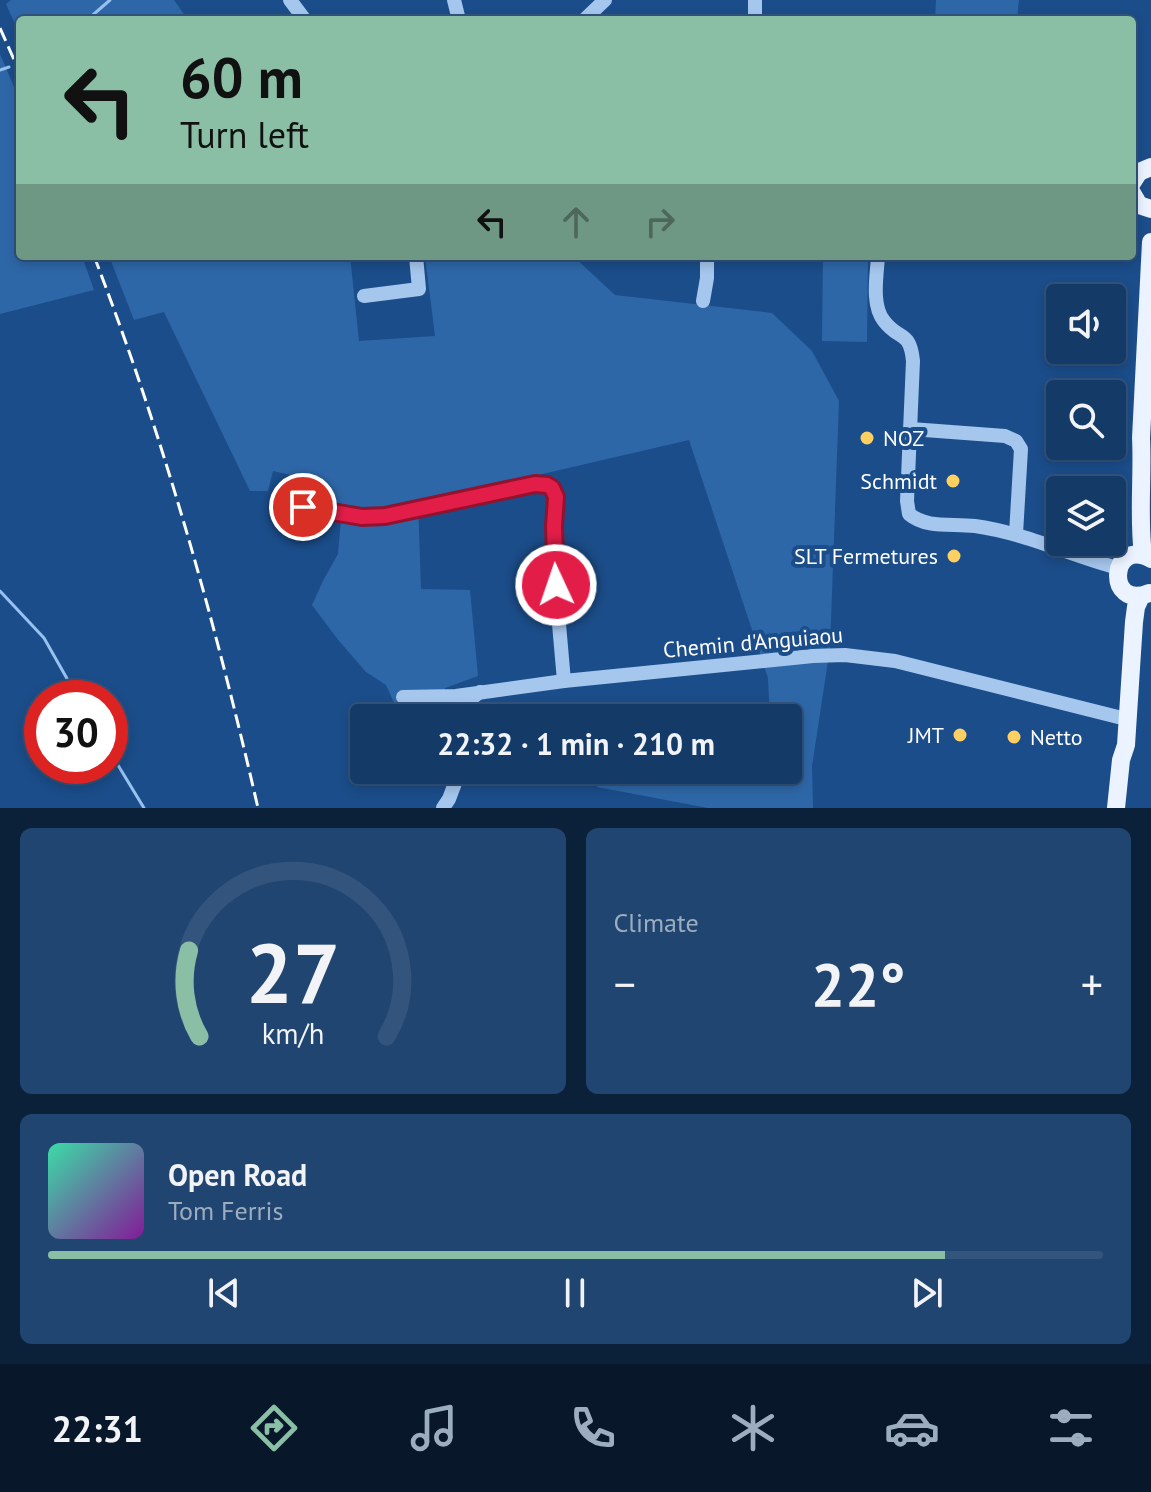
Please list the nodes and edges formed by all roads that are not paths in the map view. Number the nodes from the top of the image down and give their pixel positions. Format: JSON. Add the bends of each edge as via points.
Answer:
{"nodes":[{"id":1,"x":605,"y":0,"type":"edge"},
{"id":2,"x":588,"y":16,"type":"edge"},
{"id":3,"x":1151,"y":242,"type":"edge"},
{"id":4,"x":416,"y":260,"type":"edge"},
{"id":5,"x":707,"y":260,"type":"edge"},
{"id":6,"x":878,"y":260,"type":"edge"},
{"id":7,"x":364,"y":296,"type":"dead end"},
{"id":8,"x":703,"y":301,"type":"dead end"},
{"id":9,"x":911,"y":429,"type":"junction"},
{"id":10,"x":303,"y":507,"type":"dead end"},
{"id":11,"x":1016,"y":534,"type":"junction"},
{"id":12,"x":1136,"y":560,"type":"edge"},
{"id":13,"x":1140,"y":594,"type":"edge"},
{"id":14,"x":564,"y":681,"type":"junction"},
{"id":15,"x":480,"y":692,"type":"junction"},
{"id":16,"x":403,"y":697,"type":"dead end"},
{"id":17,"x":466,"y":704,"type":"edge"},
{"id":18,"x":1118,"y":717,"type":"junction"},
{"id":19,"x":1121,"y":760,"type":"junction"},
{"id":20,"x":455,"y":784,"type":"edge"},
{"id":21,"x":443,"y":808,"type":"edge"},
{"id":22,"x":1116,"y":808,"type":"edge"}],
"edges":[{"from":1,"to":2,"type":"street"},
{"from":3,"to":12,"type":"main road"},
{"from":4,"to":7,"type":"street","via":[[419,289]]},
{"from":5,"to":8,"type":"street"},
{"from":6,"to":9,"type":"street","via":[[882,319],[911,345]]},
{"from":9,"to":11,"type":"street","via":[[909,514],[930,524]]},
{"from":9,"to":11,"type":"street","via":[[1016,441],[1021,449]]},
{"from":10,"to":14,"type":"street","via":[[385,516],[535,484],[552,488]]},
{"from":11,"to":12,"type":"street"},
{"from":12,"to":13,"type":"main road","via":[[1118,581],[1124,591]]},
{"from":13,"to":18,"type":"main road","via":[[1127,606]]},
{"from":13,"to":19,"type":"main road"},
{"from":14,"to":15,"type":"street","name":"Chemin d'Anguiaou"},
{"from":14,"to":18,"type":"street","name":"Chemin d'Anguiaou","via":[[813,656],[867,657]]},
{"from":15,"to":16,"type":"street","name":"Chemin d'Anguiaou"},
{"from":15,"to":17,"type":"street"},
{"from":18,"to":19,"type":"main road"},
{"from":19,"to":22,"type":"main road"},
{"from":20,"to":21,"type":"street"}]}
